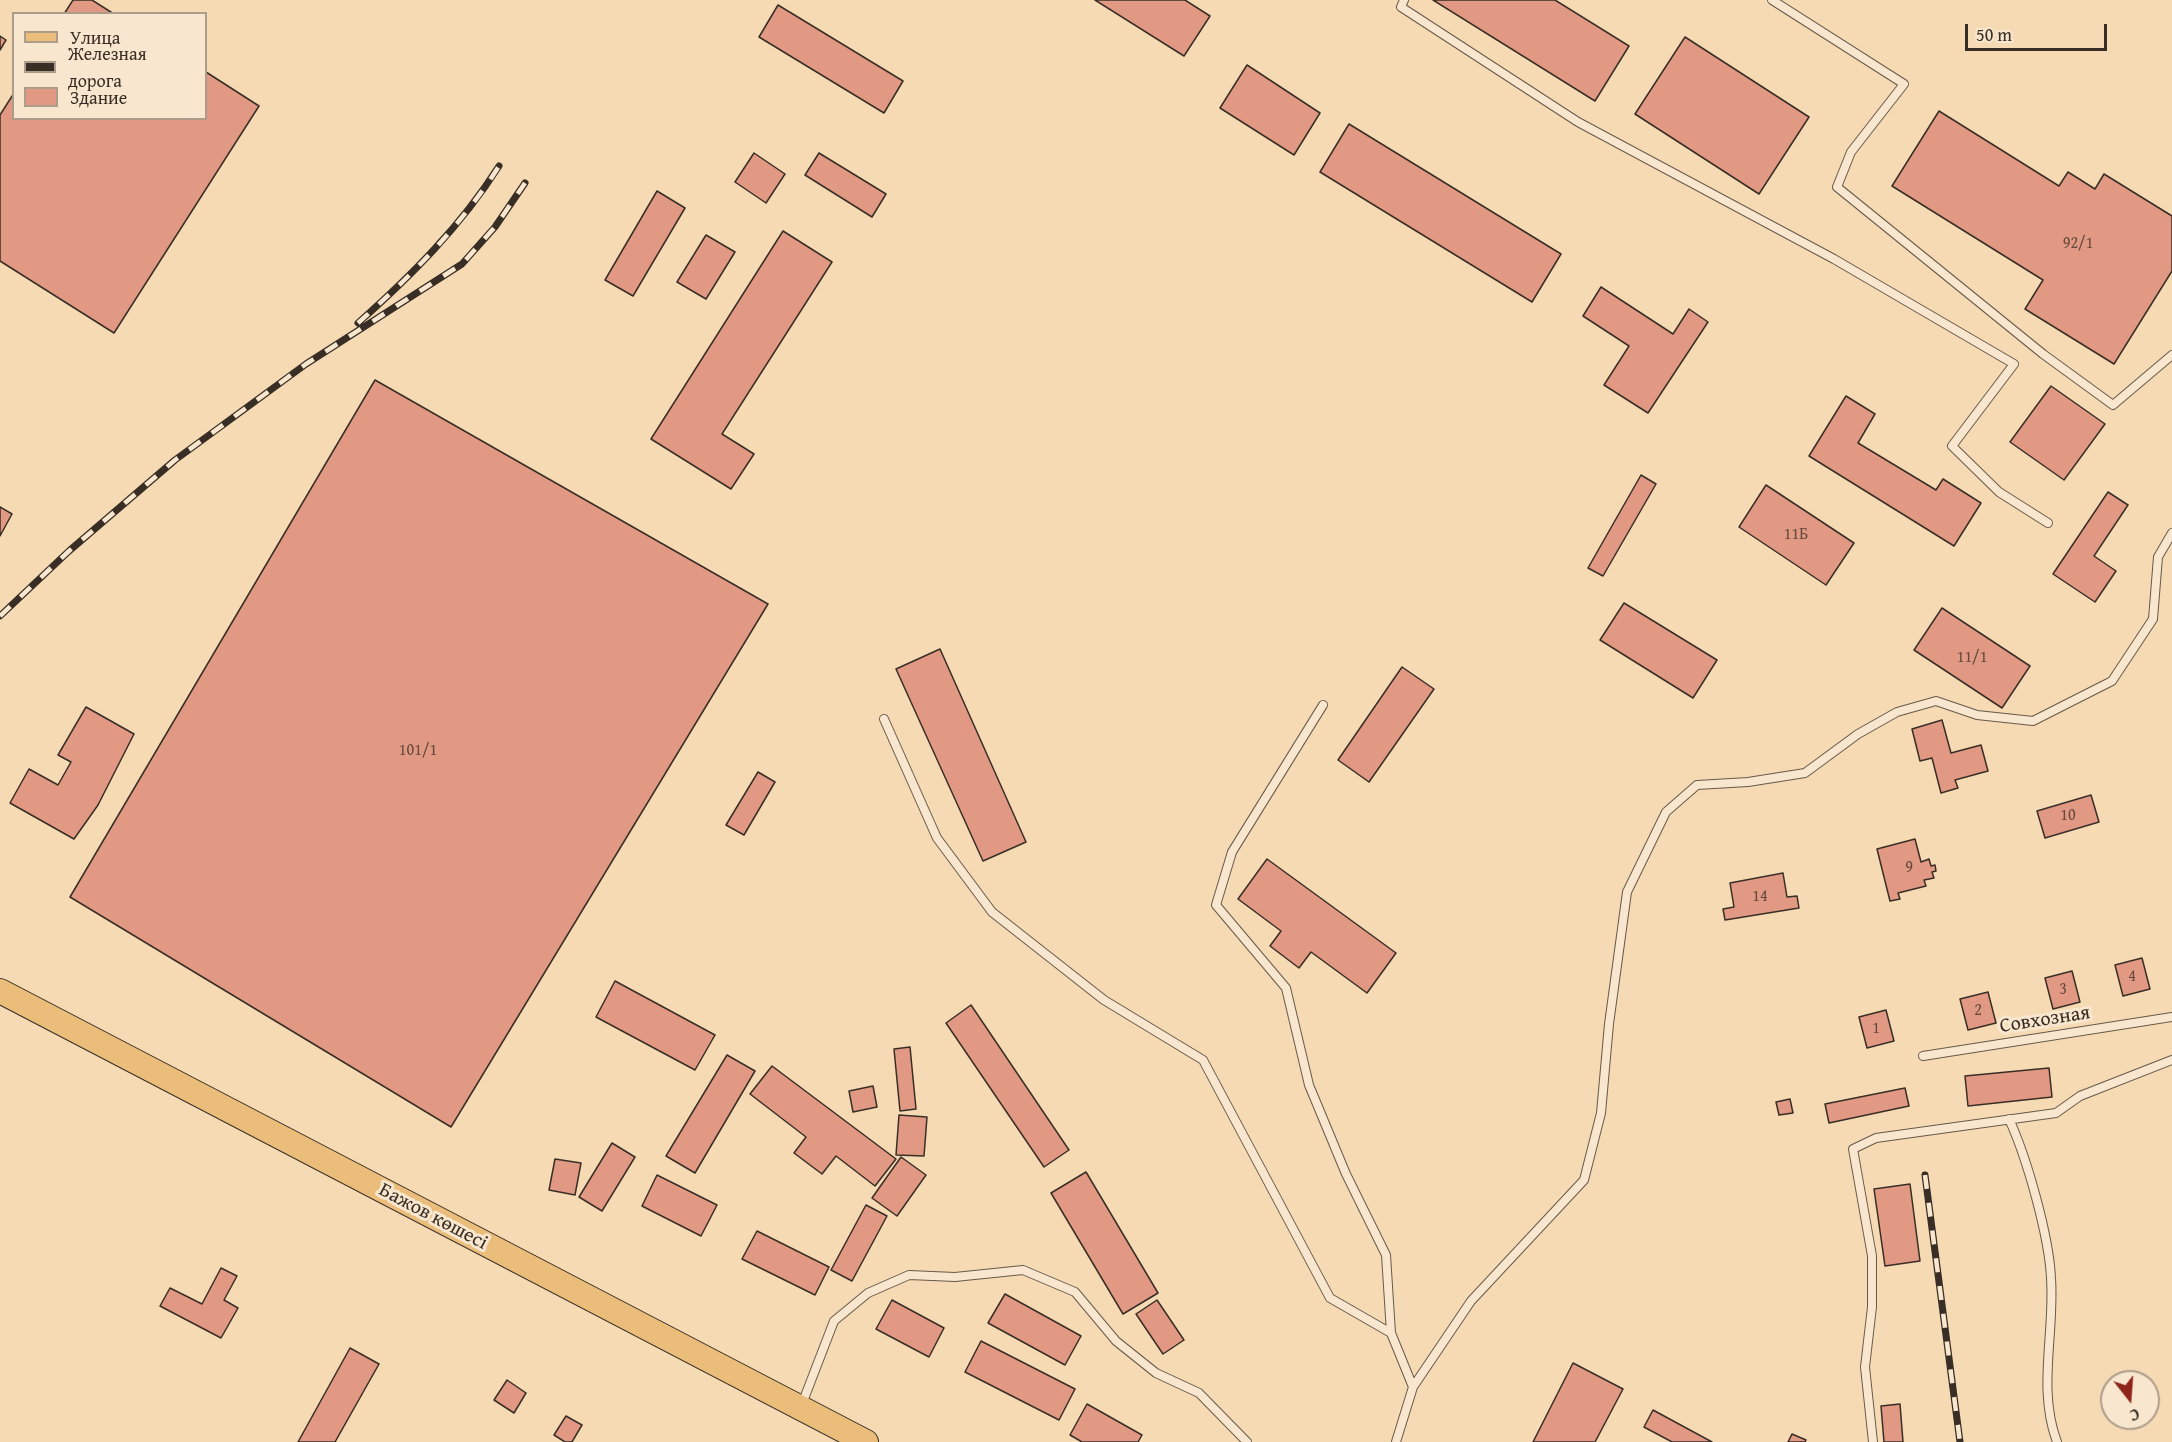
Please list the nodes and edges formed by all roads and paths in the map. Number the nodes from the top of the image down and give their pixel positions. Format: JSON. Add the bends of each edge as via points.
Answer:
{"nodes":[{"id":1,"x":1404,"y":0,"type":"edge"},
{"id":2,"x":1772,"y":0,"type":"edge"},
{"id":3,"x":2172,"y":355,"type":"edge"},
{"id":4,"x":2048,"y":523,"type":"dead end"},
{"id":5,"x":2172,"y":533,"type":"edge"},
{"id":6,"x":1323,"y":705,"type":"dead end"},
{"id":7,"x":884,"y":719,"type":"dead end"},
{"id":8,"x":0,"y":991,"type":"edge"},
{"id":9,"x":2172,"y":1017,"type":"edge"},
{"id":10,"x":1923,"y":1056,"type":"dead end"},
{"id":11,"x":2172,"y":1060,"type":"edge"},
{"id":12,"x":2009,"y":1119,"type":"junction"},
{"id":13,"x":1391,"y":1333,"type":"junction"},
{"id":14,"x":1413,"y":1387,"type":"junction"},
{"id":15,"x":800,"y":1408,"type":"junction"},
{"id":16,"x":864,"y":1442,"type":"edge"},
{"id":17,"x":1247,"y":1442,"type":"edge"},
{"id":18,"x":1396,"y":1442,"type":"edge"},
{"id":19,"x":1873,"y":1442,"type":"edge"},
{"id":20,"x":2057,"y":1442,"type":"edge"}],
"edges":[{"from":1,"to":4,"type":"lane","via":[[1401,7],[1578,122],[1834,259],[2014,364],[1952,446],[1999,492]]},
{"from":2,"to":3,"type":"lane","via":[[1904,84],[1851,152],[1837,187],[2112,405]]},
{"from":5,"to":14,"type":"lane","via":[[2157,557],[2153,619],[2112,681],[2033,722],[1977,715],[1936,701],[1897,712],[1805,772],[1748,782],[1697,785],[1666,812],[1628,892],[1601,1113],[1584,1180],[1471,1301]]},
{"from":6,"to":13,"type":"lane","via":[[1232,852],[1216,905],[1286,988],[1309,1085],[1346,1174],[1386,1255]]},
{"from":7,"to":13,"type":"lane","via":[[937,838],[992,912],[1104,1000],[1203,1059],[1330,1298]]},
{"from":8,"to":15,"type":"main road","name":"Бажов көшесі"},
{"from":9,"to":10,"type":"lane","name":"Совхозная"},
{"from":11,"to":12,"type":"lane","via":[[2080,1096],[2056,1113]]},
{"from":12,"to":19,"type":"lane","via":[[1876,1138],[1853,1149],[1872,1256],[1872,1306],[1865,1368]]},
{"from":12,"to":20,"type":"lane","via":[[2018,1137],[2052,1278],[2048,1412]]},
{"from":13,"to":14,"type":"lane"},
{"from":14,"to":18,"type":"lane"},
{"from":15,"to":16,"type":"main road","name":"Бажов көшесі"},
{"from":15,"to":17,"type":"lane","via":[[834,1321],[867,1293],[909,1275],[955,1277],[1023,1270],[1075,1292],[1116,1341],[1156,1373],[1199,1393]]}]}
